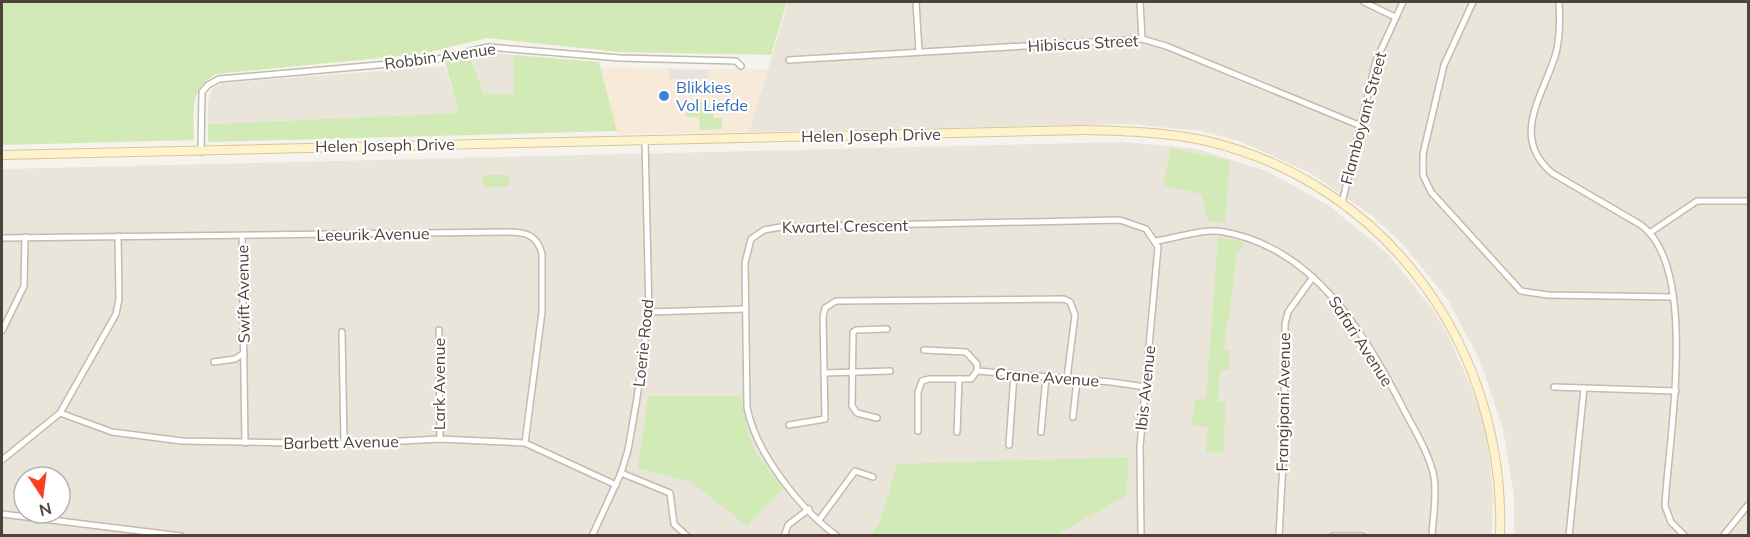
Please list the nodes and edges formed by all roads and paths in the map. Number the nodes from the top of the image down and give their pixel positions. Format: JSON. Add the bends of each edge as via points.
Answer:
{"nodes":[{"id":1,"x":916,"y":2,"type":"edge"},
{"id":2,"x":1140,"y":2,"type":"edge"},
{"id":3,"x":1364,"y":2,"type":"edge"},
{"id":4,"x":1403,"y":2,"type":"edge"},
{"id":5,"x":1473,"y":2,"type":"edge"},
{"id":6,"x":1560,"y":2,"type":"edge"},
{"id":7,"x":1395,"y":17,"type":"junction"},
{"id":8,"x":1142,"y":39,"type":"junction"},
{"id":9,"x":920,"y":52,"type":"junction"},
{"id":10,"x":789,"y":60,"type":"dead end"},
{"id":11,"x":741,"y":66,"type":"dead end"},
{"id":12,"x":1361,"y":126,"type":"junction"},
{"id":13,"x":645,"y":141,"type":"junction"},
{"id":14,"x":201,"y":152,"type":"junction"},
{"id":15,"x":2,"y":155,"type":"edge"},
{"id":16,"x":1749,"y":201,"type":"edge"},
{"id":17,"x":1341,"y":203,"type":"junction"},
{"id":18,"x":1651,"y":232,"type":"junction"},
{"id":19,"x":118,"y":236,"type":"junction"},
{"id":20,"x":242,"y":236,"type":"junction"},
{"id":21,"x":25,"y":237,"type":"junction"},
{"id":22,"x":2,"y":238,"type":"edge"},
{"id":23,"x":1156,"y":241,"type":"junction"},
{"id":24,"x":1313,"y":277,"type":"junction"},
{"id":25,"x":1672,"y":297,"type":"junction"},
{"id":26,"x":745,"y":309,"type":"junction"},
{"id":27,"x":649,"y":312,"type":"junction"},
{"id":28,"x":887,"y":329,"type":"dead end"},
{"id":29,"x":439,"y":330,"type":"dead end"},
{"id":30,"x":2,"y":331,"type":"edge"},
{"id":31,"x":342,"y":332,"type":"dead end"},
{"id":32,"x":924,"y":350,"type":"dead end"},
{"id":33,"x":244,"y":353,"type":"junction"},
{"id":34,"x":214,"y":362,"type":"dead end"},
{"id":35,"x":891,"y":371,"type":"dead end"},
{"id":36,"x":977,"y":371,"type":"junction"},
{"id":37,"x":824,"y":373,"type":"junction"},
{"id":38,"x":852,"y":373,"type":"junction"},
{"id":39,"x":1014,"y":375,"type":"junction"},
{"id":40,"x":1046,"y":377,"type":"junction"},
{"id":41,"x":1067,"y":378,"type":"junction"},
{"id":42,"x":959,"y":379,"type":"junction"},
{"id":43,"x":1077,"y":379,"type":"junction"},
{"id":44,"x":1146,"y":387,"type":"junction"},
{"id":45,"x":1554,"y":387,"type":"dead end"},
{"id":46,"x":1584,"y":388,"type":"junction"},
{"id":47,"x":1676,"y":391,"type":"junction"},
{"id":48,"x":60,"y":413,"type":"junction"},
{"id":49,"x":1073,"y":417,"type":"dead end"},
{"id":50,"x":878,"y":418,"type":"dead end"},
{"id":51,"x":789,"y":425,"type":"dead end"},
{"id":52,"x":918,"y":431,"type":"dead end"},
{"id":53,"x":957,"y":432,"type":"dead end"},
{"id":54,"x":1041,"y":432,"type":"dead end"},
{"id":55,"x":440,"y":439,"type":"junction"},
{"id":56,"x":245,"y":443,"type":"junction"},
{"id":57,"x":525,"y":443,"type":"junction"},
{"id":58,"x":344,"y":444,"type":"junction"},
{"id":59,"x":1009,"y":445,"type":"dead end"},
{"id":60,"x":2,"y":460,"type":"edge"},
{"id":61,"x":621,"y":473,"type":"junction"},
{"id":62,"x":873,"y":477,"type":"dead end"},
{"id":63,"x":616,"y":485,"type":"junction"},
{"id":64,"x":1749,"y":506,"type":"edge"},
{"id":65,"x":809,"y":509,"type":"junction"},
{"id":66,"x":2,"y":514,"type":"edge"},
{"id":67,"x":819,"y":520,"type":"junction"},
{"id":68,"x":1139,"y":535,"type":"edge"},
{"id":69,"x":181,"y":536,"type":"edge"},
{"id":70,"x":592,"y":536,"type":"edge"},
{"id":71,"x":687,"y":536,"type":"edge"},
{"id":72,"x":784,"y":536,"type":"edge"},
{"id":73,"x":837,"y":536,"type":"edge"},
{"id":74,"x":1279,"y":536,"type":"edge"},
{"id":75,"x":1333,"y":536,"type":"edge"},
{"id":76,"x":1362,"y":536,"type":"edge"},
{"id":77,"x":1432,"y":536,"type":"edge"},
{"id":78,"x":1500,"y":536,"type":"edge"},
{"id":79,"x":1569,"y":536,"type":"edge"},
{"id":80,"x":1685,"y":536,"type":"edge"},
{"id":81,"x":1724,"y":536,"type":"edge"}],
"edges":[{"from":1,"to":9,"type":"street"},
{"from":2,"to":8,"type":"street"},
{"from":3,"to":7,"type":"street"},
{"from":4,"to":7,"type":"street","name":"Flamboyant Street"},
{"from":5,"to":25,"type":"street","via":[[1444,65],[1423,154],[1423,175],[1431,192],[1521,291]]},
{"from":6,"to":18,"type":"street","via":[[1557,48],[1532,124],[1534,149],[1541,163],[1556,176]]},
{"from":7,"to":12,"type":"street","name":"Flamboyant Street","via":[[1376,62]]},
{"from":8,"to":9,"type":"street","name":"Hibiscus Street"},
{"from":8,"to":12,"type":"street","name":"Hibiscus Street"},
{"from":9,"to":10,"type":"street","name":"Hibiscus Street"},
{"from":11,"to":14,"type":"street","name":"Robbin Avenue","via":[[735,61],[620,58],[488,47],[434,60],[219,78],[202,92]]},
{"from":12,"to":17,"type":"street","name":"Flamboyant Street"},
{"from":13,"to":14,"type":"street","name":"Helen Joseph Drive"},
{"from":13,"to":17,"type":"street","name":"Helen Joseph Drive","via":[[1084,130],[1144,132],[1206,141],[1257,157]]},
{"from":13,"to":27,"type":"street","name":"Loerie Road"},
{"from":14,"to":15,"type":"street","name":"Helen Joseph Drive"},
{"from":16,"to":18,"type":"street","via":[[1697,201]]},
{"from":17,"to":78,"type":"street","name":"Helen Joseph Drive","via":[[1406,261],[1438,303],[1460,344],[1482,398],[1496,456]]},
{"from":18,"to":25,"type":"street","via":[[1662,255]]},
{"from":19,"to":20,"type":"street","name":"Leeurik Avenue"},
{"from":19,"to":21,"type":"street","name":"Leeurik Avenue"},
{"from":19,"to":48,"type":"street","via":[[116,314]]},
{"from":20,"to":33,"type":"street","name":"Swift Avenue"},
{"from":20,"to":57,"type":"street","name":"Leeurik Avenue","via":[[529,234],[540,245],[542,254],[542,312]]},
{"from":21,"to":22,"type":"street","name":"Leeurik Avenue"},
{"from":21,"to":30,"type":"street","via":[[24,286]]},
{"from":23,"to":24,"type":"street","name":"Safari Avenue","via":[[1205,232],[1231,233],[1274,250]]},
{"from":23,"to":26,"type":"street","name":"Kwartel Crescent","via":[[1138,224],[1120,220],[772,228],[757,234],[748,246]]},
{"from":23,"to":44,"type":"street","name":"Ibis Avenue","via":[[1159,254]]},
{"from":24,"to":74,"type":"street","name":"Frangipani Avenue","via":[[1288,312],[1285,324]]},
{"from":24,"to":77,"type":"street","name":"Safari Avenue","via":[[1348,315],[1412,425],[1434,479]]},
{"from":25,"to":47,"type":"street"},
{"from":26,"to":27,"type":"street"},
{"from":26,"to":65,"type":"street","name":"Kwartel Crescent","via":[[749,424],[764,455]]},
{"from":27,"to":61,"type":"street","name":"Loerie Road","via":[[632,431]]},
{"from":28,"to":38,"type":"street","via":[[854,330]]},
{"from":29,"to":55,"type":"street","name":"Lark Avenue"},
{"from":31,"to":58,"type":"street"},
{"from":32,"to":36,"type":"street","name":"Crane Avenue","via":[[966,352],[977,364]]},
{"from":33,"to":34,"type":"street","name":"Swift Avenue","via":[[235,359]]},
{"from":33,"to":56,"type":"street","name":"Swift Avenue"},
{"from":35,"to":38,"type":"street"},
{"from":36,"to":39,"type":"street","name":"Crane Avenue"},
{"from":36,"to":42,"type":"street","via":[[972,379]]},
{"from":37,"to":38,"type":"street"},
{"from":37,"to":41,"type":"street","via":[[823,316],[825,308],[836,301],[1055,297],[1070,302],[1075,315]]},
{"from":37,"to":51,"type":"street","via":[[825,418]]},
{"from":38,"to":50,"type":"street","via":[[854,411]]},
{"from":39,"to":40,"type":"street","name":"Crane Avenue"},
{"from":39,"to":59,"type":"street"},
{"from":40,"to":41,"type":"street","name":"Crane Avenue"},
{"from":40,"to":54,"type":"street"},
{"from":41,"to":43,"type":"street","name":"Crane Avenue"},
{"from":42,"to":52,"type":"street","via":[[922,381],[918,392]]},
{"from":42,"to":53,"type":"street"},
{"from":43,"to":44,"type":"street","name":"Crane Avenue"},
{"from":43,"to":49,"type":"street"},
{"from":44,"to":68,"type":"street","name":"Ibis Avenue","via":[[1140,446]]},
{"from":45,"to":46,"type":"street"},
{"from":46,"to":47,"type":"street"},
{"from":46,"to":79,"type":"street"},
{"from":47,"to":80,"type":"street","via":[[1665,506],[1671,522]]},
{"from":48,"to":56,"type":"street","name":"Barbett Avenue","via":[[112,432],[144,438]]},
{"from":48,"to":60,"type":"street"},
{"from":55,"to":57,"type":"street","name":"Barbett Avenue"},
{"from":55,"to":58,"type":"street","name":"Barbett Avenue"},
{"from":56,"to":58,"type":"street","name":"Barbett Avenue"},
{"from":57,"to":63,"type":"street","name":"Barbett Avenue"},
{"from":61,"to":63,"type":"street","name":"Loerie Road"},
{"from":61,"to":71,"type":"street","via":[[670,493],[674,524]]},
{"from":62,"to":67,"type":"street","via":[[855,471]]},
{"from":63,"to":70,"type":"street","name":"Loerie Road"},
{"from":64,"to":81,"type":"street"},
{"from":65,"to":67,"type":"street","name":"Kwartel Crescent"},
{"from":65,"to":72,"type":"street","via":[[788,525]]},
{"from":66,"to":69,"type":"street"},
{"from":67,"to":73,"type":"street","name":"Kwartel Crescent"},
{"from":75,"to":76,"type":"street"}]}
